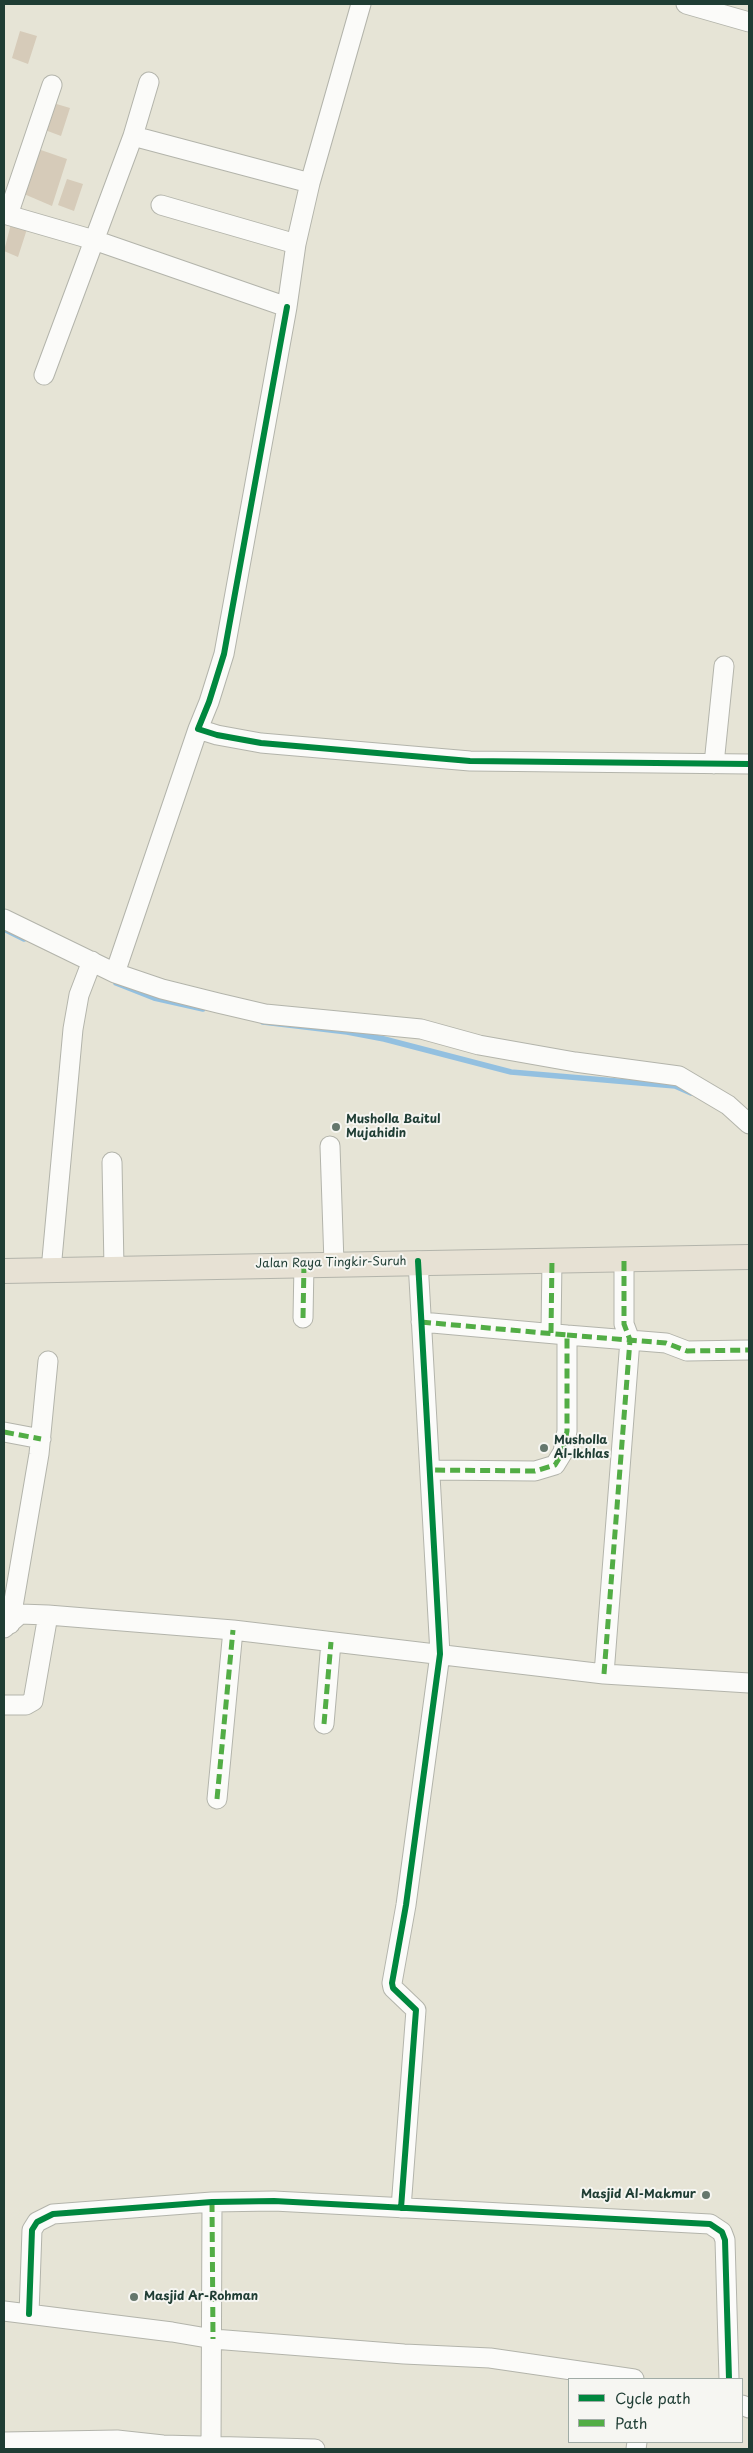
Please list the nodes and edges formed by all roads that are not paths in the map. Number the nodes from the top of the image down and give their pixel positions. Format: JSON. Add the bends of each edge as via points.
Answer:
{"nodes":[{"id":1,"x":362,"y":4,"type":"edge"},
{"id":2,"x":686,"y":4,"type":"edge"},
{"id":3,"x":749,"y":22,"type":"edge"},
{"id":4,"x":149,"y":82,"type":"dead end"},
{"id":5,"x":52,"y":85,"type":"dead end"},
{"id":6,"x":132,"y":136,"type":"junction"},
{"id":7,"x":310,"y":183,"type":"junction"},
{"id":8,"x":161,"y":205,"type":"dead end"},
{"id":9,"x":6,"y":214,"type":"edge"},
{"id":10,"x":94,"y":240,"type":"junction"},
{"id":11,"x":296,"y":244,"type":"junction"},
{"id":12,"x":287,"y":307,"type":"junction"},
{"id":13,"x":44,"y":375,"type":"dead end"},
{"id":14,"x":724,"y":666,"type":"dead end"},
{"id":15,"x":198,"y":729,"type":"junction"},
{"id":16,"x":714,"y":764,"type":"junction"},
{"id":17,"x":749,"y":764,"type":"edge"},
{"id":18,"x":4,"y":919,"type":"edge"},
{"id":19,"x":89,"y":968,"type":"junction"},
{"id":20,"x":115,"y":973,"type":"junction"},
{"id":21,"x":749,"y":1124,"type":"edge"},
{"id":22,"x":330,"y":1146,"type":"dead end"},
{"id":23,"x":112,"y":1162,"type":"dead end"},
{"id":24,"x":749,"y":1257,"type":"edge"},
{"id":25,"x":624,"y":1258,"type":"junction"},
{"id":26,"x":552,"y":1259,"type":"junction"},
{"id":27,"x":418,"y":1261,"type":"junction"},
{"id":28,"x":334,"y":1263,"type":"junction"},
{"id":29,"x":304,"y":1264,"type":"junction"},
{"id":30,"x":114,"y":1268,"type":"junction"},
{"id":31,"x":51,"y":1270,"type":"junction"},
{"id":32,"x":4,"y":1271,"type":"edge"},
{"id":33,"x":303,"y":1318,"type":"dead end"},
{"id":34,"x":421,"y":1322,"type":"junction"},
{"id":35,"x":559,"y":1334,"type":"junction"},
{"id":36,"x":630,"y":1340,"type":"junction"},
{"id":37,"x":749,"y":1350,"type":"edge"},
{"id":38,"x":48,"y":1361,"type":"dead end"},
{"id":39,"x":4,"y":1432,"type":"edge"},
{"id":40,"x":41,"y":1439,"type":"junction"},
{"id":41,"x":431,"y":1470,"type":"junction"},
{"id":42,"x":48,"y":1615,"type":"junction"},
{"id":43,"x":7,"y":1626,"type":"edge"},
{"id":44,"x":233,"y":1630,"type":"junction"},
{"id":45,"x":331,"y":1642,"type":"junction"},
{"id":46,"x":440,"y":1654,"type":"junction"},
{"id":47,"x":604,"y":1674,"type":"junction"},
{"id":48,"x":749,"y":1683,"type":"edge"},
{"id":49,"x":4,"y":1705,"type":"edge"},
{"id":50,"x":324,"y":1724,"type":"dead end"},
{"id":51,"x":217,"y":1799,"type":"dead end"},
{"id":52,"x":212,"y":2202,"type":"junction"},
{"id":53,"x":401,"y":2208,"type":"junction"},
{"id":54,"x":4,"y":2312,"type":"edge"},
{"id":55,"x":29,"y":2314,"type":"junction"},
{"id":56,"x":213,"y":2339,"type":"junction"},
{"id":57,"x":627,"y":2378,"type":"edge"},
{"id":58,"x":729,"y":2378,"type":"edge"},
{"id":59,"x":4,"y":2442,"type":"edge"},
{"id":60,"x":212,"y":2446,"type":"junction"},
{"id":61,"x":239,"y":2449,"type":"edge"},
{"id":62,"x":315,"y":2449,"type":"edge"}],
"edges":[{"from":1,"to":7,"type":"street"},
{"from":2,"to":3,"type":"street"},
{"from":4,"to":6,"type":"street"},
{"from":5,"to":9,"type":"street"},
{"from":6,"to":7,"type":"street"},
{"from":6,"to":10,"type":"street"},
{"from":7,"to":11,"type":"street"},
{"from":8,"to":11,"type":"street"},
{"from":9,"to":10,"type":"street"},
{"from":10,"to":12,"type":"street"},
{"from":10,"to":13,"type":"street"},
{"from":11,"to":12,"type":"street"},
{"from":12,"to":15,"type":"street","via":[[224,654]]},
{"from":14,"to":16,"type":"street"},
{"from":15,"to":16,"type":"street","via":[[261,743],[461,760]]},
{"from":15,"to":20,"type":"street"},
{"from":16,"to":17,"type":"street"},
{"from":18,"to":19,"type":"street"},
{"from":19,"to":20,"type":"street"},
{"from":19,"to":31,"type":"street","via":[[73,1029]]},
{"from":20,"to":21,"type":"street","via":[[162,989],[265,1014],[421,1030],[480,1046],[679,1076],[728,1105]]},
{"from":22,"to":28,"type":"street"},
{"from":23,"to":30,"type":"street"},
{"from":24,"to":25,"type":"main road","name":"Jalan Raya Tingkir-Suruh"},
{"from":25,"to":26,"type":"main road","name":"Jalan Raya Tingkir-Suruh"},
{"from":25,"to":36,"type":"street","via":[[624,1324]]},
{"from":26,"to":27,"type":"main road","name":"Jalan Raya Tingkir-Suruh"},
{"from":26,"to":35,"type":"street"},
{"from":27,"to":28,"type":"main road","name":"Jalan Raya Tingkir-Suruh"},
{"from":27,"to":34,"type":"street"},
{"from":28,"to":29,"type":"main road","name":"Jalan Raya Tingkir-Suruh"},
{"from":29,"to":30,"type":"main road","name":"Jalan Raya Tingkir-Suruh"},
{"from":29,"to":33,"type":"street"},
{"from":30,"to":31,"type":"main road","name":"Jalan Raya Tingkir-Suruh"},
{"from":31,"to":32,"type":"main road","name":"Jalan Raya Tingkir-Suruh"},
{"from":34,"to":35,"type":"street"},
{"from":34,"to":41,"type":"street"},
{"from":35,"to":36,"type":"street"},
{"from":35,"to":41,"type":"street","via":[[566,1431],[563,1452],[555,1465],[535,1472]]},
{"from":36,"to":37,"type":"street","via":[[666,1343],[687,1352]]},
{"from":36,"to":47,"type":"street"},
{"from":38,"to":40,"type":"street"},
{"from":39,"to":40,"type":"street"},
{"from":40,"to":43,"type":"street"},
{"from":41,"to":46,"type":"street"},
{"from":42,"to":43,"type":"street","via":[[20,1614]]},
{"from":42,"to":44,"type":"street"},
{"from":42,"to":49,"type":"street","via":[[33,1701]]},
{"from":44,"to":45,"type":"street"},
{"from":44,"to":51,"type":"street"},
{"from":45,"to":46,"type":"street"},
{"from":45,"to":50,"type":"street"},
{"from":46,"to":47,"type":"street"},
{"from":46,"to":53,"type":"street","via":[[406,1905],[392,1983],[393,1988],[416,2010]]},
{"from":47,"to":48,"type":"street"},
{"from":52,"to":53,"type":"street","via":[[274,2201]]},
{"from":52,"to":55,"type":"street","via":[[53,2214],[37,2222],[32,2230]]},
{"from":52,"to":56,"type":"street"},
{"from":53,"to":58,"type":"street","via":[[715,2226],[725,2240]]},
{"from":54,"to":55,"type":"street"},
{"from":55,"to":56,"type":"street"},
{"from":56,"to":57,"type":"street","via":[[490,2358]]},
{"from":56,"to":60,"type":"street"},
{"from":59,"to":60,"type":"street","via":[[117,2440],[163,2446]]},
{"from":60,"to":61,"type":"street"},
{"from":61,"to":62,"type":"street"}]}
